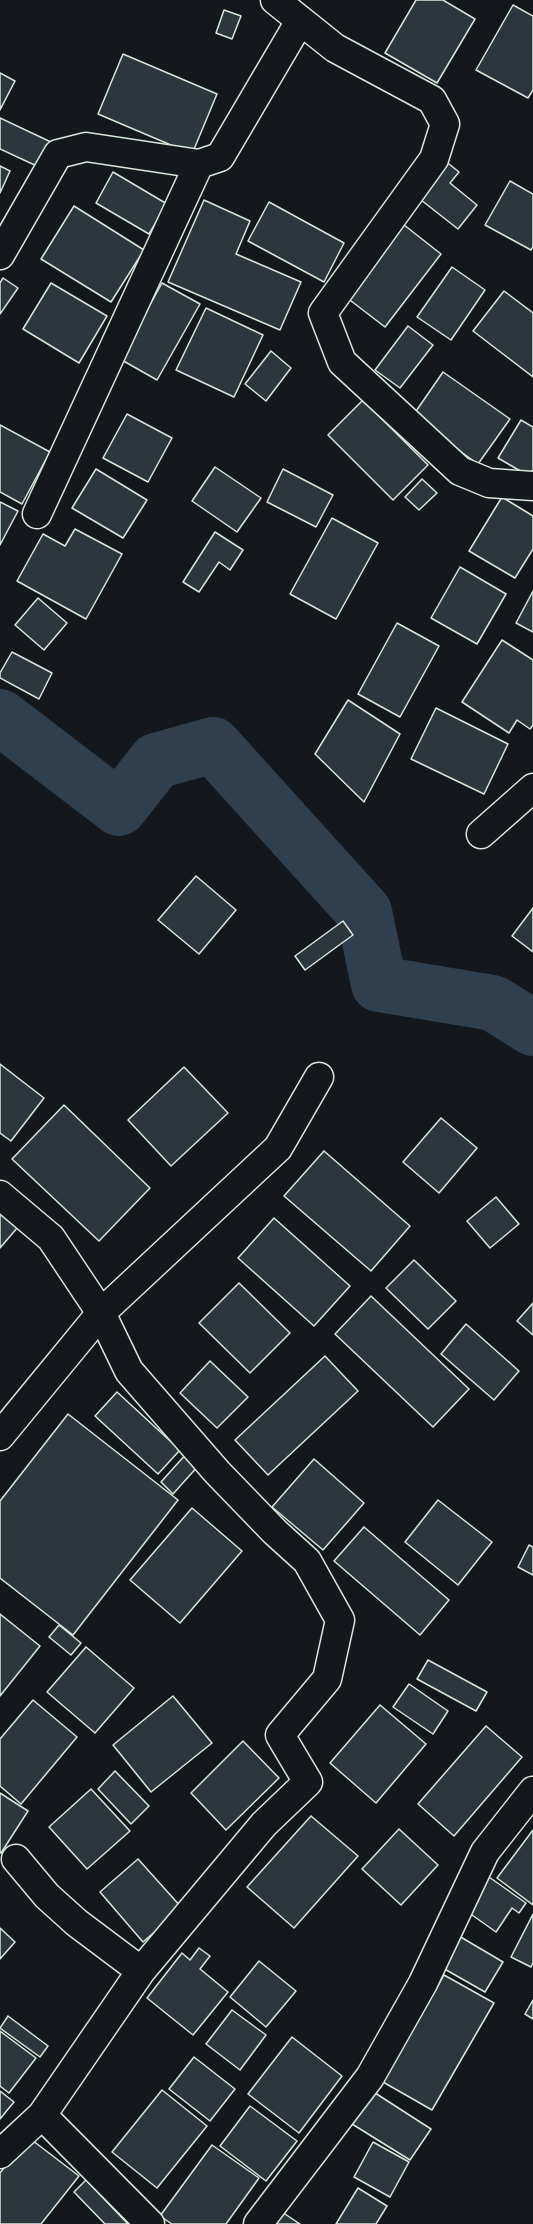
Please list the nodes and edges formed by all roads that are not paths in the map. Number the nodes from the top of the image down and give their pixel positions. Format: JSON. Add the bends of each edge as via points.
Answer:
{"nodes":[{"id":1,"x":275,"y":0,"type":"edge"},
{"id":2,"x":300,"y":21,"type":"junction"},
{"id":3,"x":199,"y":164,"type":"junction"},
{"id":4,"x":0,"y":255,"type":"edge"},
{"id":5,"x":533,"y":486,"type":"edge"},
{"id":6,"x":37,"y":514,"type":"dead end"},
{"id":7,"x":533,"y":788,"type":"edge"},
{"id":8,"x":481,"y":834,"type":"dead end"},
{"id":9,"x":319,"y":1077,"type":"dead end"},
{"id":10,"x":0,"y":1195,"type":"edge"},
{"id":11,"x":101,"y":1313,"type":"junction"},
{"id":12,"x":0,"y":1436,"type":"edge"},
{"id":13,"x":533,"y":1791,"type":"edge"},
{"id":14,"x":16,"y":1859,"type":"dead end"},
{"id":15,"x":141,"y":1971,"type":"junction"},
{"id":16,"x":42,"y":2115,"type":"junction"},
{"id":17,"x":0,"y":2154,"type":"edge"},
{"id":18,"x":150,"y":2224,"type":"edge"},
{"id":19,"x":258,"y":2224,"type":"edge"}],
"edges":[{"from":1,"to":2,"type":"street"},
{"from":2,"to":3,"type":"street","via":[[220,157]]},
{"from":2,"to":5,"type":"street","via":[[335,48],[432,100],[445,124],[434,159],[323,313],[342,362],[460,471],[489,483]]},
{"from":3,"to":4,"type":"street","via":[[86,147],[58,154]]},
{"from":3,"to":6,"type":"street"},
{"from":7,"to":8,"type":"street"},
{"from":9,"to":11,"type":"street","via":[[278,1148]]},
{"from":10,"to":11,"type":"street","via":[[51,1238]]},
{"from":11,"to":12,"type":"street"},
{"from":11,"to":15,"type":"street","via":[[129,1371],[217,1472],[308,1561],[340,1620],[327,1678],[280,1735],[308,1782],[264,1824]]},
{"from":13,"to":19,"type":"street","via":[[484,1852],[423,1983],[370,2077]]},
{"from":14,"to":15,"type":"street","via":[[47,1896],[77,1923]]},
{"from":15,"to":16,"type":"street"},
{"from":16,"to":17,"type":"street"},
{"from":16,"to":18,"type":"street"}]}
